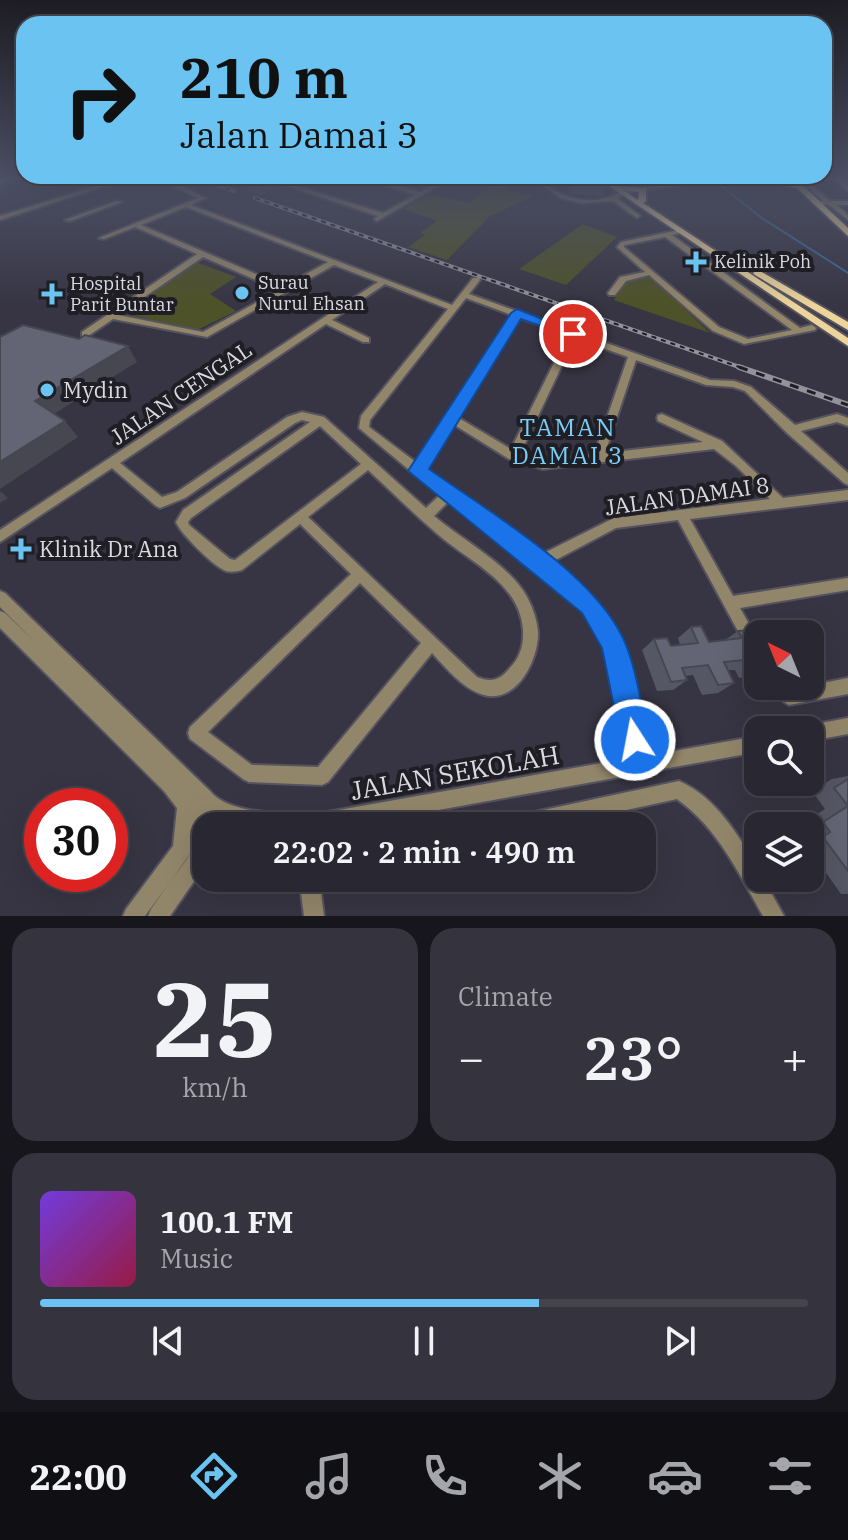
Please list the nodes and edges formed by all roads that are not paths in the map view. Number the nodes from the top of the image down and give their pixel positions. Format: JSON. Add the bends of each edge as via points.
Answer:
{"nodes":[{"id":1,"x":147,"y":221,"type":"edge"},
{"id":2,"x":227,"y":221,"type":"edge"},
{"id":3,"x":662,"y":221,"type":"edge"},
{"id":4,"x":675,"y":221,"type":"edge"},
{"id":5,"x":136,"y":225,"type":"junction"},
{"id":6,"x":679,"y":232,"type":"junction"},
{"id":7,"x":667,"y":235,"type":"junction"},
{"id":8,"x":102,"y":238,"type":"dead end"},
{"id":9,"x":714,"y":253,"type":"junction"},
{"id":10,"x":202,"y":254,"type":"junction"},
{"id":11,"x":333,"y":262,"type":"junction"},
{"id":12,"x":649,"y":273,"type":"junction"},
{"id":13,"x":730,"y":275,"type":"junction"},
{"id":14,"x":476,"y":280,"type":"dead end"},
{"id":15,"x":383,"y":282,"type":"junction"},
{"id":16,"x":284,"y":289,"type":"junction"},
{"id":17,"x":612,"y":293,"type":"dead end"},
{"id":18,"x":776,"y":293,"type":"junction"},
{"id":19,"x":464,"y":295,"type":"junction"},
{"id":20,"x":453,"y":308,"type":"junction"},
{"id":21,"x":517,"y":313,"type":"junction"},
{"id":22,"x":112,"y":316,"type":"junction"},
{"id":23,"x":325,"y":320,"type":"junction"},
{"id":24,"x":848,"y":327,"type":"edge"},
{"id":25,"x":812,"y":328,"type":"junction"},
{"id":26,"x":799,"y":331,"type":"junction"},
{"id":27,"x":85,"y":334,"type":"edge"},
{"id":28,"x":573,"y":334,"type":"junction"},
{"id":29,"x":848,"y":336,"type":"edge"},
{"id":30,"x":366,"y":340,"type":"dead end"},
{"id":31,"x":848,"y":343,"type":"edge"},
{"id":32,"x":848,"y":354,"type":"edge"},
{"id":33,"x":633,"y":356,"type":"junction"},
{"id":34,"x":452,"y":418,"type":"junction"},
{"id":35,"x":662,"y":418,"type":"dead end"},
{"id":36,"x":320,"y":420,"type":"junction"},
{"id":37,"x":848,"y":422,"type":"edge"},
{"id":38,"x":791,"y":430,"type":"junction"},
{"id":39,"x":718,"y":444,"type":"junction"},
{"id":40,"x":513,"y":456,"type":"junction"},
{"id":41,"x":598,"y":459,"type":"junction"},
{"id":42,"x":113,"y":463,"type":"junction"},
{"id":43,"x":368,"y":464,"type":"junction"},
{"id":44,"x":418,"y":471,"type":"junction"},
{"id":45,"x":848,"y":480,"type":"edge"},
{"id":46,"x":448,"y":495,"type":"junction"},
{"id":47,"x":848,"y":495,"type":"edge"},
{"id":48,"x":781,"y":503,"type":"junction"},
{"id":49,"x":681,"y":515,"type":"junction"},
{"id":50,"x":426,"y":516,"type":"junction"},
{"id":51,"x":301,"y":518,"type":"junction"},
{"id":52,"x":4,"y":534,"type":"edge"},
{"id":53,"x":0,"y":545,"type":"edge"},
{"id":54,"x":539,"y":562,"type":"junction"},
{"id":55,"x":359,"y":575,"type":"junction"},
{"id":56,"x":848,"y":584,"type":"edge"},
{"id":57,"x":0,"y":598,"type":"edge"},
{"id":58,"x":730,"y":603,"type":"junction"},
{"id":59,"x":0,"y":618,"type":"edge"},
{"id":60,"x":744,"y":628,"type":"edge"},
{"id":61,"x":429,"y":645,"type":"junction"},
{"id":62,"x":848,"y":686,"type":"edge"},
{"id":63,"x":824,"y":690,"type":"edge"},
{"id":64,"x":848,"y":726,"type":"edge"},
{"id":65,"x":824,"y":730,"type":"edge"},
{"id":66,"x":744,"y":747,"type":"edge"},
{"id":67,"x":640,"y":767,"type":"junction"},
{"id":68,"x":170,"y":785,"type":"junction"},
{"id":69,"x":215,"y":812,"type":"edge"},
{"id":70,"x":216,"y":812,"type":"edge"},
{"id":71,"x":380,"y":812,"type":"edge"},
{"id":72,"x":576,"y":812,"type":"edge"},
{"id":73,"x":192,"y":839,"type":"edge"},
{"id":74,"x":180,"y":852,"type":"junction"},
{"id":75,"x":192,"y":868,"type":"edge"},
{"id":76,"x":311,"y":892,"type":"edge"},
{"id":77,"x":133,"y":916,"type":"edge"},
{"id":78,"x":158,"y":916,"type":"edge"},
{"id":79,"x":314,"y":916,"type":"edge"},
{"id":80,"x":774,"y":916,"type":"edge"}],
"edges":[{"from":1,"to":5,"type":"street"},
{"from":2,"to":11,"type":"street"},
{"from":3,"to":6,"type":"main road"},
{"from":4,"to":9,"type":"main road"},
{"from":5,"to":8,"type":"street"},
{"from":5,"to":10,"type":"street"},
{"from":6,"to":7,"type":"street"},
{"from":6,"to":9,"type":"main road"},
{"from":7,"to":12,"type":"street","via":[[620,245]]},
{"from":7,"to":13,"type":"street"},
{"from":9,"to":13,"type":"main road"},
{"from":9,"to":18,"type":"main road"},
{"from":9,"to":24,"type":"main road"},
{"from":10,"to":16,"type":"street"},
{"from":10,"to":22,"type":"street"},
{"from":11,"to":15,"type":"street"},
{"from":11,"to":16,"type":"street"},
{"from":12,"to":17,"type":"street","via":[[623,279]]},
{"from":12,"to":26,"type":"street","via":[[716,329],[747,342]]},
{"from":13,"to":25,"type":"main road"},
{"from":13,"to":26,"type":"street"},
{"from":14,"to":19,"type":"street"},
{"from":15,"to":20,"type":"street"},
{"from":15,"to":23,"type":"street","name":"JALAN CENGAL"},
{"from":16,"to":22,"type":"street","via":[[204,335]]},
{"from":18,"to":29,"type":"main road"},
{"from":18,"to":31,"type":"main road"},
{"from":19,"to":20,"type":"street"},
{"from":19,"to":21,"type":"street"},
{"from":20,"to":44,"type":"street","via":[[363,424]]},
{"from":21,"to":28,"type":"street"},
{"from":21,"to":34,"type":"street"},
{"from":22,"to":27,"type":"street"},
{"from":23,"to":30,"type":"street"},
{"from":23,"to":42,"type":"street","name":"JALAN CENGAL"},
{"from":25,"to":26,"type":"street"},
{"from":25,"to":32,"type":"main road"},
{"from":28,"to":33,"type":"street"},
{"from":28,"to":40,"type":"street"},
{"from":33,"to":38,"type":"street","via":[[709,383],[748,389]]},
{"from":33,"to":41,"type":"street"},
{"from":34,"to":40,"type":"street"},
{"from":34,"to":44,"type":"street"},
{"from":35,"to":39,"type":"street"},
{"from":36,"to":42,"type":"street","via":[[302,416],[280,426],[181,495],[160,503]]},
{"from":36,"to":43,"type":"street"},
{"from":36,"to":51,"type":"street","via":[[182,522],[227,565],[237,566]]},
{"from":37,"to":38,"type":"street","via":[[837,418]]},
{"from":38,"to":45,"type":"street"},
{"from":39,"to":41,"type":"street"},
{"from":39,"to":48,"type":"street"},
{"from":40,"to":41,"type":"street","via":[[543,465]]},
{"from":42,"to":52,"type":"street","name":"JALAN CENGAL"},
{"from":43,"to":50,"type":"street"},
{"from":43,"to":51,"type":"street"},
{"from":44,"to":46,"type":"street"},
{"from":46,"to":50,"type":"street"},
{"from":46,"to":54,"type":"street"},
{"from":47,"to":48,"type":"street","name":"JALAN DAMAI 8"},
{"from":48,"to":49,"type":"street","name":"JALAN DAMAI 8"},
{"from":49,"to":54,"type":"street","name":"JALAN DAMAI 8","via":[[614,523]]},
{"from":49,"to":58,"type":"street"},
{"from":50,"to":61,"type":"street","via":[[508,582],[521,599],[532,634],[518,672],[503,687],[487,690]]},
{"from":51,"to":55,"type":"street"},
{"from":52,"to":53,"type":"street","name":"JALAN CENGAL"},
{"from":54,"to":67,"type":"street","via":[[590,605],[604,624],[624,685]]},
{"from":55,"to":61,"type":"street"},
{"from":55,"to":61,"type":"street","via":[[196,733],[249,773],[322,776]]},
{"from":56,"to":58,"type":"street"},
{"from":57,"to":70,"type":"street"},
{"from":58,"to":60,"type":"street"},
{"from":59,"to":68,"type":"street","name":"JALAN SEKOLAH"},
{"from":62,"to":63,"type":"street"},
{"from":64,"to":65,"type":"street"},
{"from":66,"to":67,"type":"street","name":"JALAN SEKOLAH"},
{"from":67,"to":71,"type":"street","name":"JALAN SEKOLAH"},
{"from":68,"to":69,"type":"street","name":"JALAN SEKOLAH"},
{"from":68,"to":74,"type":"street","via":[[186,805]]},
{"from":72,"to":80,"type":"street","via":[[679,790],[713,818]]},
{"from":73,"to":74,"type":"street"},
{"from":74,"to":77,"type":"street"},
{"from":75,"to":78,"type":"street"},
{"from":76,"to":79,"type":"street"}]}
